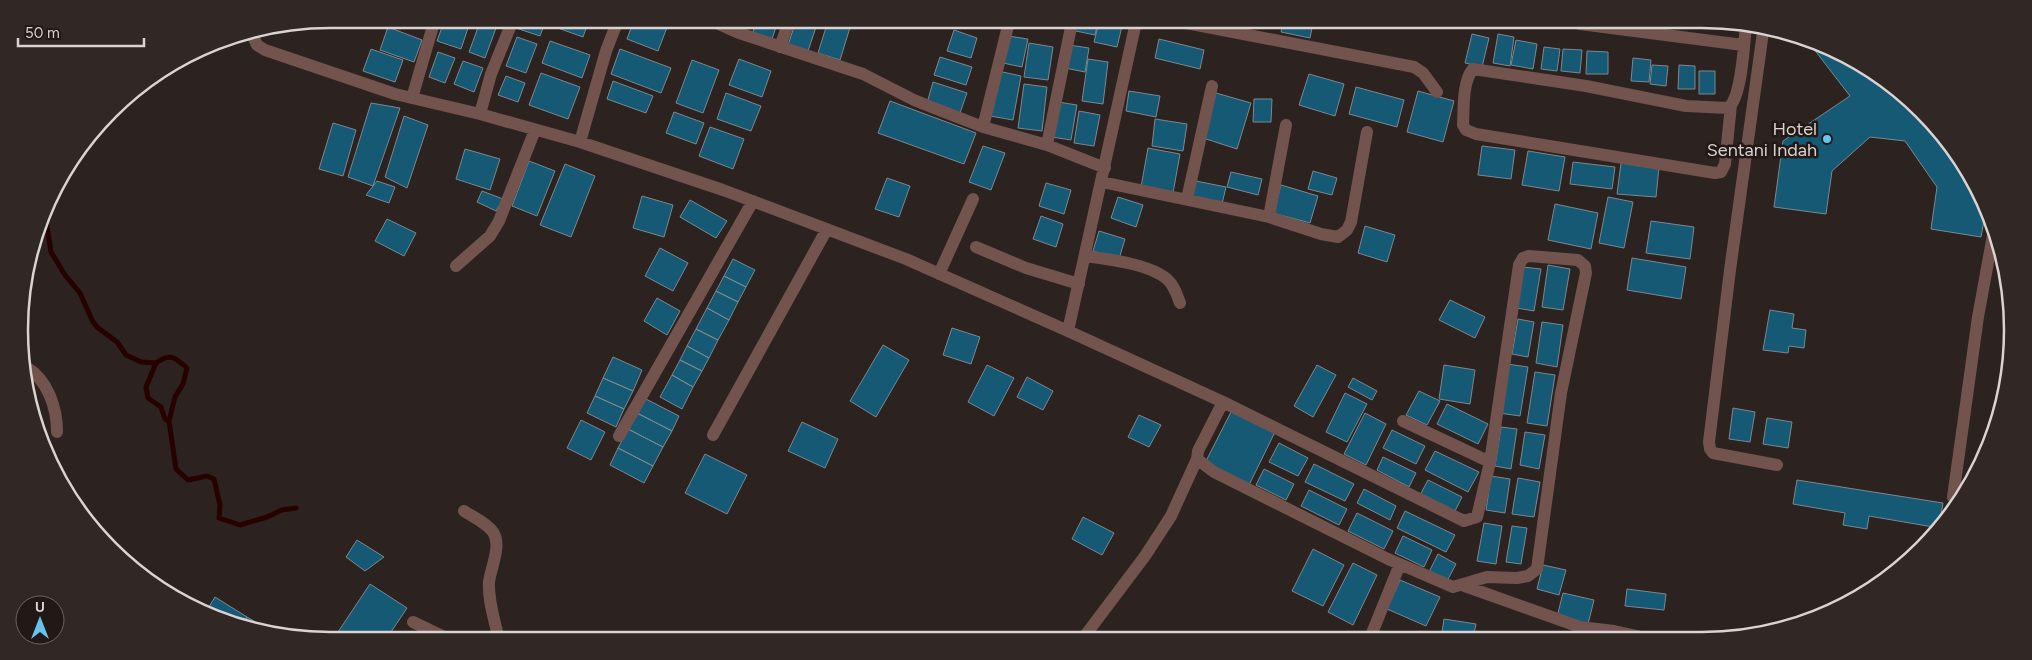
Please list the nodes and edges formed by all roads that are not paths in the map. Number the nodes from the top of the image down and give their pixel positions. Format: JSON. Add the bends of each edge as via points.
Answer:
{"nodes":[{"id":1,"x":432,"y":28,"type":"edge"},
{"id":2,"x":509,"y":28,"type":"edge"},
{"id":3,"x":615,"y":28,"type":"edge"},
{"id":4,"x":728,"y":28,"type":"edge"},
{"id":5,"x":787,"y":28,"type":"edge"},
{"id":6,"x":1008,"y":28,"type":"edge"},
{"id":7,"x":1071,"y":28,"type":"edge"},
{"id":8,"x":1135,"y":28,"type":"edge"},
{"id":9,"x":1211,"y":28,"type":"edge"},
{"id":10,"x":1611,"y":28,"type":"edge"},
{"id":11,"x":1745,"y":31,"type":"edge"},
{"id":12,"x":1763,"y":33,"type":"edge"},
{"id":13,"x":254,"y":38,"type":"edge"},
{"id":14,"x":1744,"y":45,"type":"junction"},
{"id":15,"x":780,"y":47,"type":"junction"},
{"id":16,"x":1212,"y":86,"type":"dead end"},
{"id":17,"x":1437,"y":92,"type":"dead end"},
{"id":18,"x":412,"y":98,"type":"junction"},
{"id":19,"x":1731,"y":105,"type":"junction"},
{"id":20,"x":480,"y":114,"type":"junction"},
{"id":21,"x":1286,"y":125,"type":"dead end"},
{"id":22,"x":983,"y":126,"type":"junction"},
{"id":23,"x":535,"y":130,"type":"junction"},
{"id":24,"x":1367,"y":132,"type":"dead end"},
{"id":25,"x":580,"y":142,"type":"junction"},
{"id":26,"x":1047,"y":145,"type":"junction"},
{"id":27,"x":1105,"y":168,"type":"junction"},
{"id":28,"x":1102,"y":182,"type":"junction"},
{"id":29,"x":973,"y":199,"type":"dead end"},
{"id":30,"x":1187,"y":199,"type":"junction"},
{"id":31,"x":753,"y":201,"type":"junction"},
{"id":32,"x":1269,"y":217,"type":"junction"},
{"id":33,"x":827,"y":229,"type":"junction"},
{"id":34,"x":1991,"y":244,"type":"edge"},
{"id":35,"x":976,"y":247,"type":"dead end"},
{"id":36,"x":1085,"y":256,"type":"junction"},
{"id":37,"x":456,"y":266,"type":"dead end"},
{"id":38,"x":939,"y":274,"type":"junction"},
{"id":39,"x":1079,"y":284,"type":"junction"},
{"id":40,"x":1180,"y":303,"type":"dead end"},
{"id":41,"x":1068,"y":331,"type":"junction"},
{"id":42,"x":30,"y":371,"type":"edge"},
{"id":43,"x":1223,"y":402,"type":"junction"},
{"id":44,"x":1403,"y":421,"type":"dead end"},
{"id":45,"x":57,"y":432,"type":"dead end"},
{"id":46,"x":713,"y":435,"type":"dead end"},
{"id":47,"x":619,"y":436,"type":"dead end"},
{"id":48,"x":1197,"y":459,"type":"junction"},
{"id":49,"x":1490,"y":462,"type":"junction"},
{"id":50,"x":1777,"y":464,"type":"dead end"},
{"id":51,"x":1954,"y":497,"type":"dead end"},
{"id":52,"x":464,"y":511,"type":"dead end"},
{"id":53,"x":1400,"y":564,"type":"junction"},
{"id":54,"x":1462,"y":585,"type":"junction"},
{"id":55,"x":413,"y":622,"type":"dead end"},
{"id":56,"x":434,"y":632,"type":"edge"},
{"id":57,"x":497,"y":632,"type":"edge"},
{"id":58,"x":1088,"y":632,"type":"edge"},
{"id":59,"x":1372,"y":632,"type":"edge"},
{"id":60,"x":1619,"y":632,"type":"edge"}],
"edges":[{"from":1,"to":18,"type":"street"},
{"from":2,"to":20,"type":"street"},
{"from":3,"to":25,"type":"street"},
{"from":4,"to":15,"type":"street"},
{"from":5,"to":15,"type":"street"},
{"from":6,"to":22,"type":"street"},
{"from":7,"to":26,"type":"street"},
{"from":8,"to":27,"type":"street"},
{"from":9,"to":17,"type":"street","via":[[1414,67],[1423,73]]},
{"from":10,"to":14,"type":"street"},
{"from":11,"to":14,"type":"street"},
{"from":12,"to":50,"type":"street","via":[[1709,442],[1714,453]]},
{"from":13,"to":18,"type":"street","via":[[257,45],[265,50]]},
{"from":14,"to":19,"type":"street","via":[[1737,93]]},
{"from":15,"to":22,"type":"street","via":[[863,74],[914,100]]},
{"from":16,"to":30,"type":"street"},
{"from":18,"to":20,"type":"street"},
{"from":19,"to":19,"type":"street","via":[[1724,108],[1686,106],[1586,86],[1473,69],[1467,82],[1463,126],[1476,134],[1715,174],[1721,172],[1725,164]]},
{"from":20,"to":23,"type":"street"},
{"from":21,"to":32,"type":"street"},
{"from":22,"to":26,"type":"street"},
{"from":23,"to":25,"type":"street"},
{"from":23,"to":37,"type":"street","via":[[499,221],[490,236]]},
{"from":24,"to":32,"type":"street","via":[[1350,222],[1343,235],[1321,234]]},
{"from":25,"to":31,"type":"street"},
{"from":26,"to":27,"type":"street"},
{"from":27,"to":28,"type":"street"},
{"from":28,"to":30,"type":"street"},
{"from":28,"to":36,"type":"street"},
{"from":29,"to":38,"type":"street"},
{"from":30,"to":32,"type":"street"},
{"from":31,"to":33,"type":"street"},
{"from":31,"to":47,"type":"street"},
{"from":33,"to":38,"type":"street"},
{"from":33,"to":46,"type":"street"},
{"from":34,"to":51,"type":"street","via":[[1978,317]]},
{"from":35,"to":39,"type":"street","via":[[1026,268]]},
{"from":36,"to":39,"type":"street"},
{"from":36,"to":40,"type":"street","via":[[1157,272],[1173,286]]},
{"from":38,"to":41,"type":"street"},
{"from":39,"to":41,"type":"street"},
{"from":41,"to":43,"type":"street"},
{"from":42,"to":45,"type":"street","via":[[51,398]]},
{"from":43,"to":48,"type":"street"},
{"from":43,"to":49,"type":"street","via":[[1464,521],[1477,517]]},
{"from":44,"to":49,"type":"street"},
{"from":48,"to":53,"type":"street","via":[[1214,472]]},
{"from":48,"to":58,"type":"street","via":[[1172,516]]},
{"from":49,"to":54,"type":"street","via":[[1520,262],[1523,258],[1535,256],[1578,260],[1585,266],[1586,273],[1561,393],[1537,569],[1528,576],[1487,577]]},
{"from":52,"to":57,"type":"street","via":[[492,530],[495,536],[489,602]]},
{"from":53,"to":54,"type":"street","via":[[1453,587]]},
{"from":53,"to":59,"type":"street"},
{"from":54,"to":60,"type":"street","via":[[1580,627]]},
{"from":55,"to":56,"type":"street"}]}
